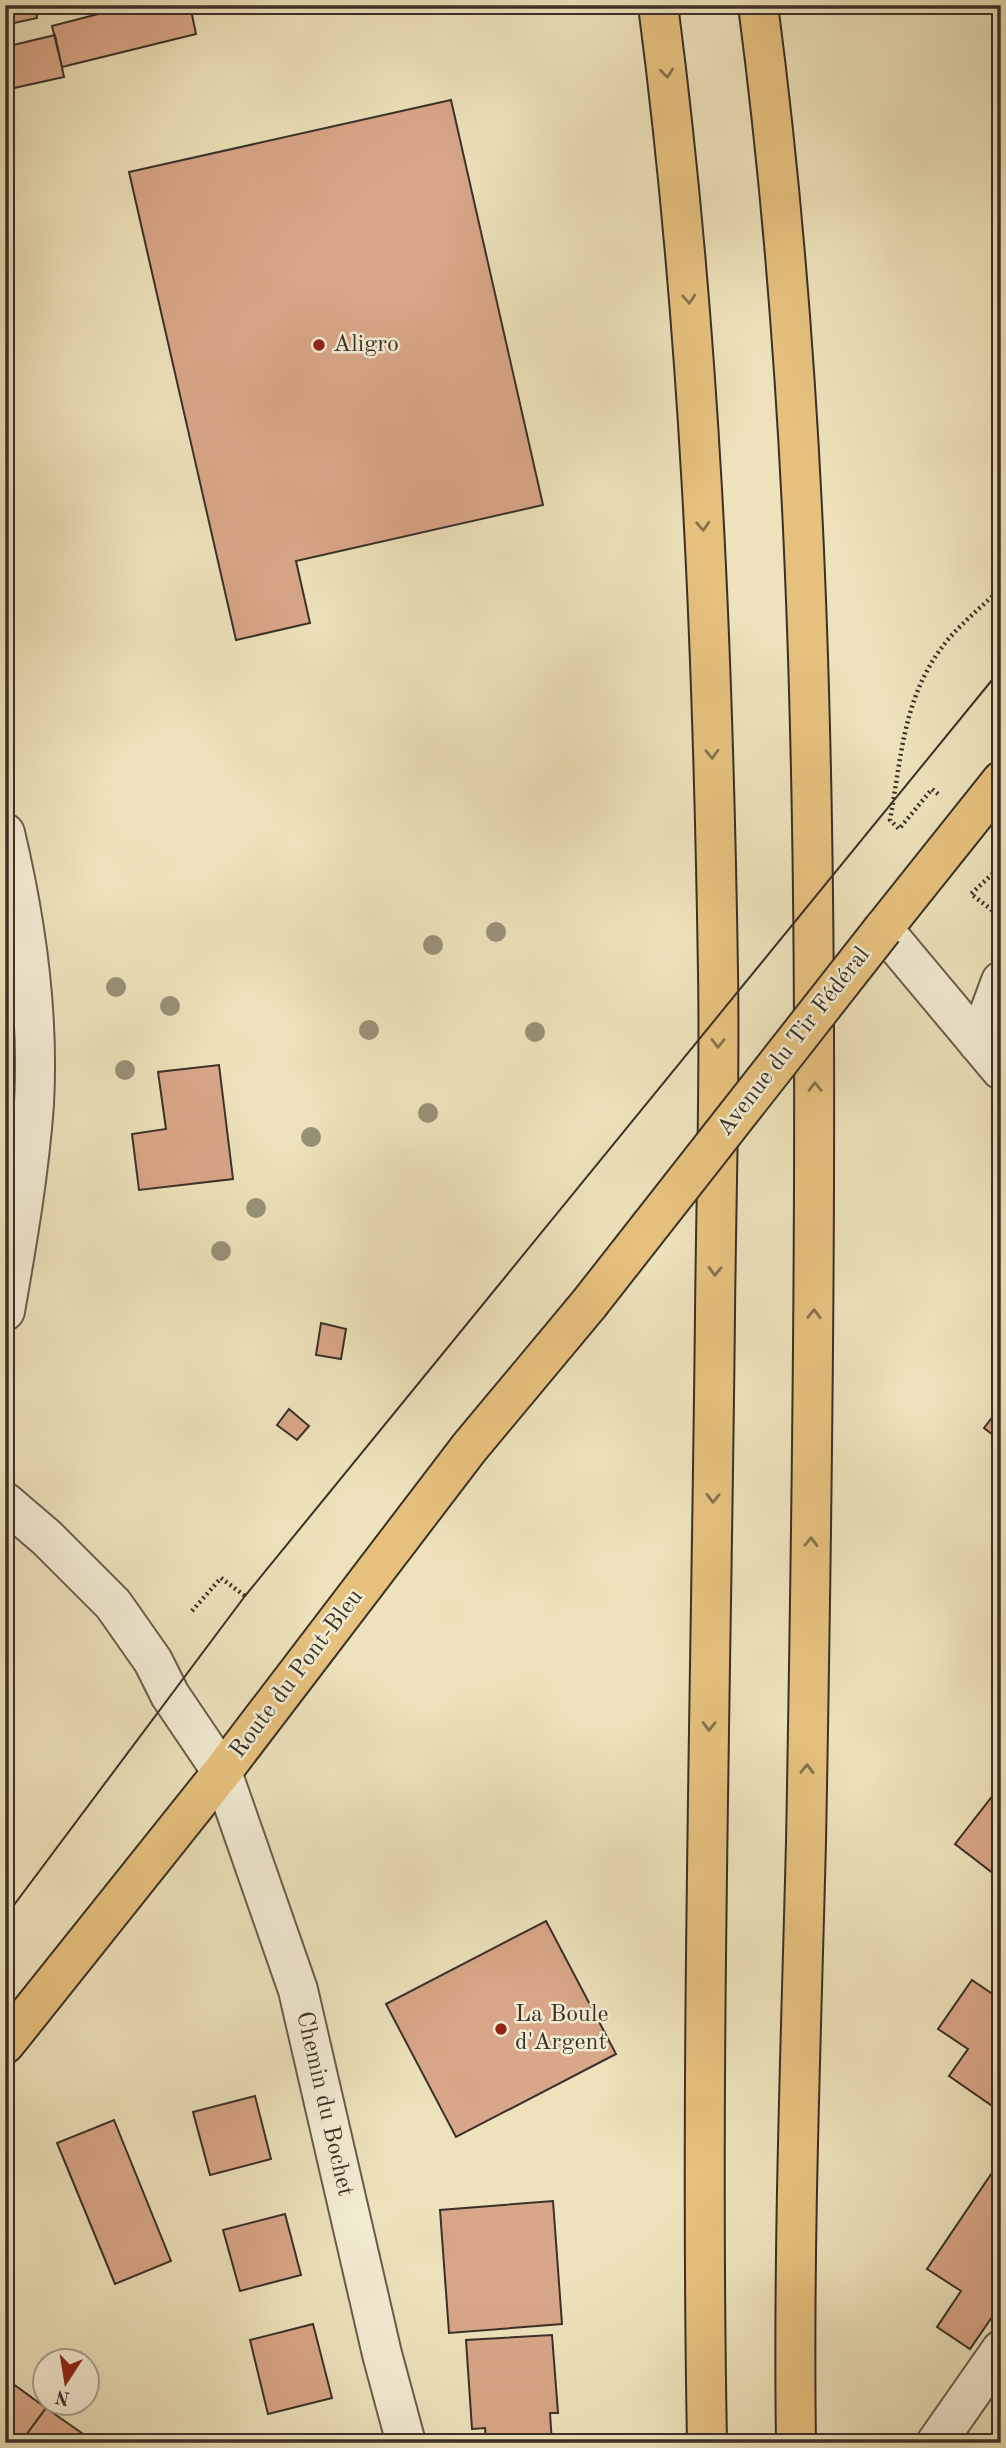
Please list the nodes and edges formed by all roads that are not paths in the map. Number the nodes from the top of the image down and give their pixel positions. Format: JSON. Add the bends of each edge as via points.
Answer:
{"nodes":[{"id":1,"x":658,"y":5,"type":"edge"},
{"id":2,"x":758,"y":5,"type":"edge"},
{"id":3,"x":1001,"y":781,"type":"edge"},
{"id":4,"x":5,"y":833,"type":"edge"},
{"id":5,"x":883,"y":929,"type":"junction"},
{"id":6,"x":14,"y":934,"type":"edge"},
{"id":7,"x":1001,"y":981,"type":"edge"},
{"id":8,"x":989,"y":1056,"type":"edge"},
{"id":9,"x":589,"y":1304,"type":"joint"},
{"id":10,"x":5,"y":1311,"type":"edge"},
{"id":11,"x":5,"y":1502,"type":"edge"},
{"id":12,"x":222,"y":1772,"type":"junction"},
{"id":13,"x":806,"y":1838,"type":"junction"},
{"id":14,"x":5,"y":2044,"type":"edge"},
{"id":15,"x":1001,"y":2350,"type":"edge"},
{"id":16,"x":406,"y":2443,"type":"edge"},
{"id":17,"x":706,"y":2443,"type":"edge"},
{"id":18,"x":796,"y":2443,"type":"edge"},
{"id":19,"x":821,"y":2443,"type":"edge"},
{"id":20,"x":936,"y":2443,"type":"edge"}],
"edges":[{"from":1,"to":17,"type":"main road","one_way":true,"via":[[699,440],[718,975],[705,2117]]},
{"from":13,"to":2,"type":"main road","one_way":true,"via":[[815,1203],[811,753],[792,357]]},
{"from":3,"to":5,"type":"main road","name":"Avenue du Tir Fédéral"},
{"from":4,"to":6,"type":"street","via":[[19,893]]},
{"from":5,"to":8,"type":"street"},
{"from":5,"to":9,"type":"main road","name":"Avenue du Tir Fédéral","bridge":true},
{"from":6,"to":10,"type":"street","via":[[33,1002],[34,1101],[26,1191]]},
{"from":7,"to":8,"type":"street"},
{"from":9,"to":12,"type":"main road","name":"Route du Pont-Bleu","via":[[469,1448]]},
{"from":11,"to":12,"type":"street","name":"Chemin du Bochet","via":[[113,1604]]},
{"from":12,"to":14,"type":"main road","name":"Route du Pont-Bleu"},
{"from":12,"to":16,"type":"street","name":"Chemin du Bochet","via":[[298,1990]]},
{"from":13,"to":18,"type":"main road","via":[[796,2224]]},
{"from":13,"to":19,"type":"main road"},
{"from":15,"to":20,"type":"street"}]}
